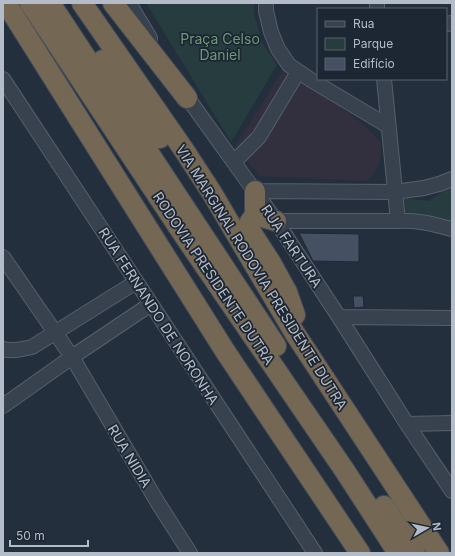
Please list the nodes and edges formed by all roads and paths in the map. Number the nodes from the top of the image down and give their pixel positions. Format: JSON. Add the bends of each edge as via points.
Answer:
{"nodes":[{"id":1,"x":6,"y":3,"type":"edge"},
{"id":2,"x":30,"y":3,"type":"edge"},
{"id":3,"x":50,"y":3,"type":"edge"},
{"id":4,"x":62,"y":3,"type":"edge"},
{"id":5,"x":82,"y":3,"type":"edge"},
{"id":6,"x":113,"y":3,"type":"edge"},
{"id":7,"x":129,"y":3,"type":"edge"},
{"id":8,"x":266,"y":3,"type":"edge"},
{"id":9,"x":298,"y":72,"type":"junction"},
{"id":10,"x":3,"y":78,"type":"edge"},
{"id":11,"x":384,"y":80,"type":"edge"},
{"id":12,"x":187,"y":98,"type":"junction"},
{"id":13,"x":388,"y":126,"type":"junction"},
{"id":14,"x":234,"y":162,"type":"junction"},
{"id":15,"x":393,"y":172,"type":"junction"},
{"id":16,"x":452,"y":179,"type":"edge"},
{"id":17,"x":255,"y":191,"type":"junction"},
{"id":18,"x":372,"y":192,"type":"junction"},
{"id":19,"x":394,"y":192,"type":"junction"},
{"id":20,"x":255,"y":215,"type":"junction"},
{"id":21,"x":276,"y":221,"type":"junction"},
{"id":22,"x":398,"y":221,"type":"junction"},
{"id":23,"x":229,"y":222,"type":"junction"},
{"id":24,"x":452,"y":229,"type":"edge"},
{"id":25,"x":3,"y":257,"type":"edge"},
{"id":26,"x":136,"y":282,"type":"junction"},
{"id":27,"x":151,"y":304,"type":"junction"},
{"id":28,"x":339,"y":317,"type":"junction"},
{"id":29,"x":452,"y":318,"type":"edge"},
{"id":30,"x":55,"y":332,"type":"junction"},
{"id":31,"x":3,"y":349,"type":"edge"},
{"id":32,"x":225,"y":351,"type":"junction"},
{"id":33,"x":72,"y":357,"type":"junction"},
{"id":34,"x":312,"y":360,"type":"junction"},
{"id":35,"x":3,"y":406,"type":"edge"},
{"id":36,"x":452,"y":423,"type":"edge"},
{"id":37,"x":407,"y":424,"type":"junction"},
{"id":38,"x":452,"y":491,"type":"edge"},
{"id":39,"x":190,"y":553,"type":"edge"},
{"id":40,"x":315,"y":553,"type":"edge"},
{"id":41,"x":356,"y":553,"type":"edge"},
{"id":42,"x":360,"y":553,"type":"edge"},
{"id":43,"x":398,"y":553,"type":"edge"},
{"id":44,"x":415,"y":553,"type":"edge"},
{"id":45,"x":439,"y":553,"type":"edge"}],
"edges":[{"from":1,"to":32,"type":"highway","name":"RODOVIA PRESIDENTE DUTRA"},
{"from":2,"to":43,"type":"highway","name":"RODOVIA PRESIDENTE DUTRA"},
{"from":3,"to":44,"type":"highway","name":"RODOVIA PRESIDENTE DUTRA"},
{"from":4,"to":23,"type":"highway","via":[[213,211]]},
{"from":5,"to":23,"type":"highway","name":"VIA MARGINAL RODOVIA PRESIDENTE DUTRA","via":[[184,150]]},
{"from":6,"to":12,"type":"highway"},
{"from":7,"to":12,"type":"street","name":"RUA FARTURA"},
{"from":8,"to":9,"type":"street","via":[[271,32],[278,50],[288,65]]},
{"from":9,"to":13,"type":"street"},
{"from":9,"to":14,"type":"street","via":[[259,137]]},
{"from":10,"to":26,"type":"street","name":"RUA FERNANDO DE NORONHA"},
{"from":11,"to":13,"type":"street"},
{"from":12,"to":14,"type":"street","name":"RUA FARTURA"},
{"from":13,"to":15,"type":"street"},
{"from":14,"to":17,"type":"street","name":"RUA FARTURA"},
{"from":15,"to":18,"type":"street"},
{"from":15,"to":19,"type":"street"},
{"from":16,"to":19,"type":"street","via":[[424,188]]},
{"from":17,"to":18,"type":"street"},
{"from":17,"to":20,"type":"highway"},
{"from":17,"to":21,"type":"street","name":"RUA FARTURA"},
{"from":18,"to":19,"type":"street"},
{"from":19,"to":22,"type":"street"},
{"from":20,"to":21,"type":"highway"},
{"from":20,"to":34,"type":"highway","via":[[250,222],[251,232],[287,292]]},
{"from":21,"to":22,"type":"street"},
{"from":21,"to":28,"type":"street","name":"RUA FARTURA"},
{"from":22,"to":24,"type":"street","via":[[420,221]]},
{"from":23,"to":34,"type":"highway","name":"VIA MARGINAL RODOVIA PRESIDENTE DUTRA"},
{"from":25,"to":30,"type":"street","name":"RUA NIDIA"},
{"from":26,"to":27,"type":"street","name":"RUA FERNANDO DE NORONHA"},
{"from":26,"to":30,"type":"street"},
{"from":27,"to":33,"type":"street"},
{"from":27,"to":40,"type":"street","name":"RUA FERNANDO DE NORONHA"},
{"from":28,"to":29,"type":"street"},
{"from":28,"to":37,"type":"street","name":"RUA FARTURA"},
{"from":30,"to":31,"type":"street","via":[[32,347],[19,350]]},
{"from":30,"to":33,"type":"street","name":"RUA NIDIA"},
{"from":32,"to":41,"type":"highway","via":[[265,433],[293,477]]},
{"from":32,"to":42,"type":"highway","name":"RODOVIA PRESIDENTE DUTRA"},
{"from":33,"to":35,"type":"street"},
{"from":33,"to":39,"type":"street","name":"RUA NIDIA"},
{"from":34,"to":45,"type":"highway","name":"VIA MARGINAL RODOVIA PRESIDENTE DUTRA"},
{"from":36,"to":37,"type":"street"},
{"from":37,"to":38,"type":"street","name":"RUA FARTURA"}]}
